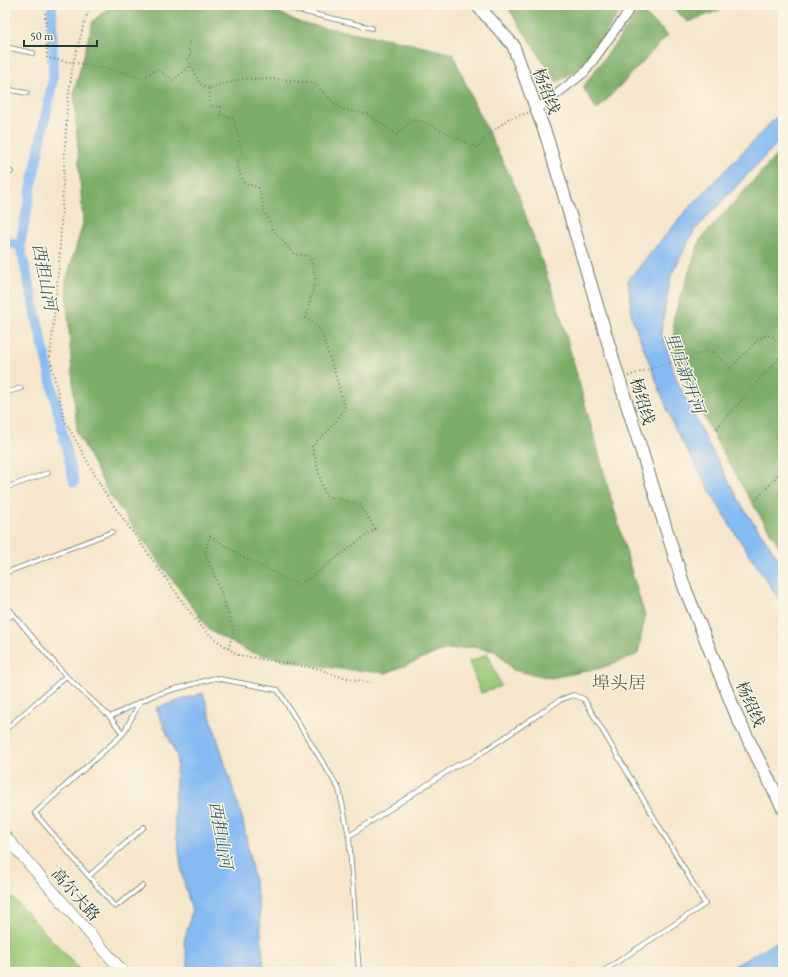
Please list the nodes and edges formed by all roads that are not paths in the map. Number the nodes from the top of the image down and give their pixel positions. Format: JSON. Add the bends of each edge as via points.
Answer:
{"nodes":[{"id":1,"x":283,"y":5,"type":"edge"},
{"id":2,"x":477,"y":5,"type":"edge"},
{"id":3,"x":634,"y":5,"type":"edge"},
{"id":4,"x":372,"y":28,"type":"dead end"},
{"id":5,"x":5,"y":47,"type":"edge"},
{"id":6,"x":34,"y":53,"type":"dead end"},
{"id":7,"x":5,"y":89,"type":"edge"},
{"id":8,"x":27,"y":94,"type":"dead end"},
{"id":9,"x":536,"y":110,"type":"junction"},
{"id":10,"x":5,"y":171,"type":"edge"},
{"id":11,"x":11,"y":172,"type":"dead end"},
{"id":12,"x":21,"y":388,"type":"dead end"},
{"id":13,"x":5,"y":393,"type":"edge"},
{"id":14,"x":48,"y":473,"type":"dead end"},
{"id":15,"x":5,"y":488,"type":"edge"},
{"id":16,"x":112,"y":532,"type":"dead end"},
{"id":17,"x":5,"y":573,"type":"edge"},
{"id":18,"x":5,"y":604,"type":"edge"},
{"id":19,"x":13,"y":614,"type":"junction"},
{"id":20,"x":5,"y":621,"type":"edge"},
{"id":21,"x":66,"y":676,"type":"junction"},
{"id":22,"x":140,"y":702,"type":"junction"},
{"id":23,"x":110,"y":717,"type":"junction"},
{"id":24,"x":5,"y":730,"type":"edge"},
{"id":25,"x":123,"y":734,"type":"junction"},
{"id":26,"x":783,"y":808,"type":"edge"},
{"id":27,"x":144,"y":828,"type":"dead end"},
{"id":28,"x":5,"y":836,"type":"edge"},
{"id":29,"x":349,"y":836,"type":"junction"},
{"id":30,"x":89,"y":876,"type":"junction"},
{"id":31,"x":142,"y":886,"type":"dead end"},
{"id":32,"x":123,"y":972,"type":"edge"},
{"id":33,"x":359,"y":972,"type":"edge"},
{"id":34,"x":602,"y":972,"type":"edge"}],
"edges":[{"from":1,"to":4,"type":"lane"},
{"from":2,"to":9,"type":"main road","name":"杨绍线","via":[[512,45]]},
{"from":3,"to":9,"type":"street","via":[[586,72]]},
{"from":5,"to":6,"type":"lane"},
{"from":7,"to":8,"type":"lane"},
{"from":9,"to":26,"type":"main road","name":"杨绍线","via":[[547,138],[684,586],[738,719]]},
{"from":10,"to":11,"type":"lane"},
{"from":12,"to":13,"type":"lane"},
{"from":14,"to":15,"type":"lane"},
{"from":16,"to":17,"type":"lane"},
{"from":18,"to":19,"type":"lane"},
{"from":19,"to":20,"type":"lane"},
{"from":19,"to":21,"type":"lane"},
{"from":21,"to":23,"type":"lane"},
{"from":21,"to":24,"type":"lane"},
{"from":22,"to":23,"type":"lane"},
{"from":22,"to":25,"type":"lane"},
{"from":22,"to":29,"type":"lane","via":[[154,695],[215,678],[278,690],[339,789]]},
{"from":23,"to":25,"type":"lane"},
{"from":25,"to":30,"type":"lane","via":[[34,813]]},
{"from":27,"to":30,"type":"lane"},
{"from":28,"to":32,"type":"street","name":"高尔夫路"},
{"from":29,"to":33,"type":"lane"},
{"from":29,"to":34,"type":"lane","via":[[457,765],[471,760],[560,700],[573,695],[584,699],[706,904]]},
{"from":30,"to":31,"type":"lane","via":[[115,906]]}]}
